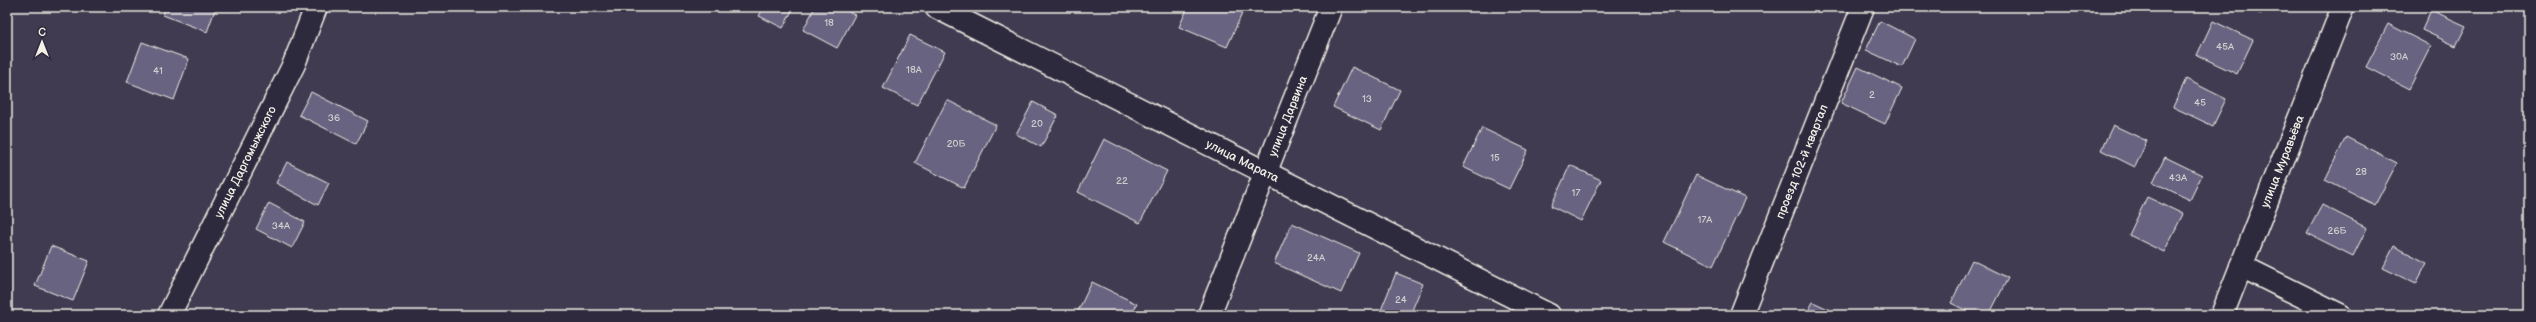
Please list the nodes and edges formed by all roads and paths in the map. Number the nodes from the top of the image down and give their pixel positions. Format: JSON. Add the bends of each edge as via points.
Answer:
{"nodes":[{"id":1,"x":316,"y":7,"type":"edge"},
{"id":2,"x":936,"y":7,"type":"edge"},
{"id":3,"x":1331,"y":7,"type":"edge"},
{"id":4,"x":1862,"y":7,"type":"edge"},
{"id":5,"x":2343,"y":7,"type":"edge"},
{"id":6,"x":1266,"y":172,"type":"junction"},
{"id":7,"x":2241,"y":266,"type":"junction"},
{"id":8,"x":169,"y":315,"type":"edge"},
{"id":9,"x":1209,"y":315,"type":"edge"},
{"id":10,"x":1550,"y":315,"type":"edge"},
{"id":11,"x":1740,"y":315,"type":"edge"},
{"id":12,"x":2222,"y":315,"type":"edge"},
{"id":13,"x":2340,"y":315,"type":"edge"}],
"edges":[{"from":1,"to":8,"type":"street","name":"улица Даргомыжского","via":[[294,64]]},
{"from":2,"to":6,"type":"street","name":"улица Марата"},
{"from":3,"to":6,"type":"street","name":"улица Дарвина"},
{"from":4,"to":11,"type":"street","name":"проезд 102-й квартал"},
{"from":5,"to":7,"type":"street","name":"улица Муравьёва"},
{"from":6,"to":9,"type":"street","name":"улица Дарвина"},
{"from":6,"to":10,"type":"street","name":"улица Марата"},
{"from":7,"to":12,"type":"street","name":"улица Муравьёва"},
{"from":7,"to":13,"type":"street"}]}
